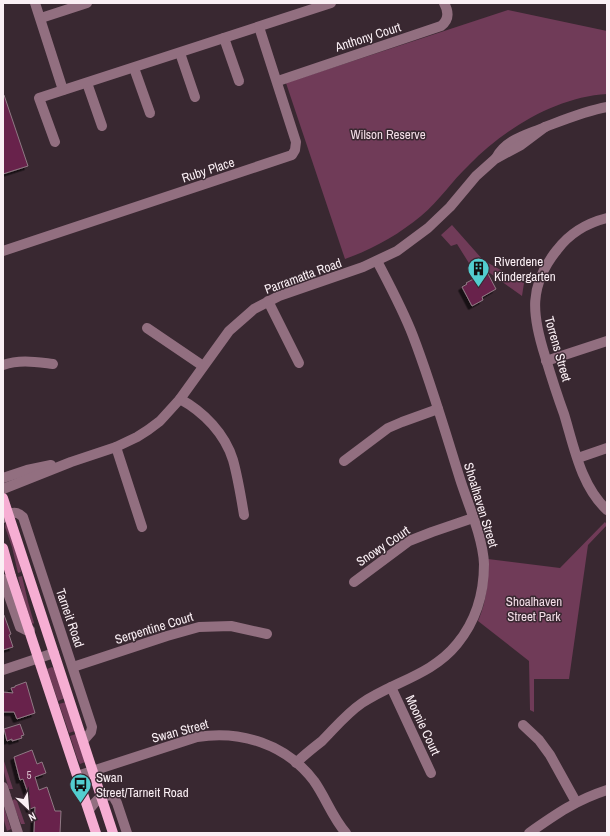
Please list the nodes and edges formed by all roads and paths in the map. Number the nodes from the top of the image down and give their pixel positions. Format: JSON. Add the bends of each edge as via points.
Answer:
{"nodes":[{"id":1,"x":36,"y":3,"type":"edge"},
{"id":2,"x":87,"y":3,"type":"edge"},
{"id":3,"x":331,"y":3,"type":"edge"},
{"id":4,"x":444,"y":3,"type":"edge"},
{"id":5,"x":41,"y":18,"type":"junction"},
{"id":6,"x":259,"y":27,"type":"junction"},
{"id":7,"x":224,"y":38,"type":"junction"},
{"id":8,"x":180,"y":53,"type":"junction"},
{"id":9,"x":134,"y":68,"type":"junction"},
{"id":10,"x":239,"y":81,"type":"dead end"},
{"id":11,"x":278,"y":81,"type":"junction"},
{"id":12,"x":87,"y":83,"type":"junction"},
{"id":13,"x":63,"y":90,"type":"junction"},
{"id":14,"x":195,"y":97,"type":"dead end"},
{"id":15,"x":607,"y":107,"type":"edge"},
{"id":16,"x":150,"y":113,"type":"dead end"},
{"id":17,"x":102,"y":126,"type":"dead end"},
{"id":18,"x":55,"y":142,"type":"dead end"},
{"id":19,"x":607,"y":218,"type":"edge"},
{"id":20,"x":3,"y":251,"type":"edge"},
{"id":21,"x":377,"y":262,"type":"junction"},
{"id":22,"x":268,"y":301,"type":"junction"},
{"id":23,"x":147,"y":328,"type":"dead end"},
{"id":24,"x":607,"y":341,"type":"edge"},
{"id":25,"x":546,"y":362,"type":"junction"},
{"id":26,"x":299,"y":363,"type":"dead end"},
{"id":27,"x":53,"y":364,"type":"dead end"},
{"id":28,"x":3,"y":365,"type":"edge"},
{"id":29,"x":203,"y":366,"type":"junction"},
{"id":30,"x":180,"y":399,"type":"junction"},
{"id":31,"x":438,"y":409,"type":"junction"},
{"id":32,"x":116,"y":447,"type":"junction"},
{"id":33,"x":607,"y":448,"type":"edge"},
{"id":34,"x":578,"y":458,"type":"junction"},
{"id":35,"x":344,"y":461,"type":"dead end"},
{"id":36,"x":70,"y":462,"type":"junction"},
{"id":37,"x":3,"y":478,"type":"edge"},
{"id":38,"x":3,"y":489,"type":"edge"},
{"id":39,"x":3,"y":498,"type":"edge"},
{"id":40,"x":607,"y":510,"type":"edge"},
{"id":41,"x":244,"y":515,"type":"dead end"},
{"id":42,"x":6,"y":516,"type":"edge"},
{"id":43,"x":473,"y":518,"type":"junction"},
{"id":44,"x":142,"y":527,"type":"dead end"},
{"id":45,"x":3,"y":548,"type":"edge"},
{"id":46,"x":3,"y":579,"type":"edge"},
{"id":47,"x":354,"y":582,"type":"dead end"},
{"id":48,"x":45,"y":625,"type":"junction"},
{"id":49,"x":30,"y":630,"type":"junction"},
{"id":50,"x":267,"y":634,"type":"dead end"},
{"id":51,"x":54,"y":653,"type":"junction"},
{"id":52,"x":39,"y":658,"type":"junction"},
{"id":53,"x":72,"y":667,"type":"junction"},
{"id":54,"x":3,"y":670,"type":"edge"},
{"id":55,"x":391,"y":687,"type":"junction"},
{"id":56,"x":523,"y":725,"type":"dead end"},
{"id":57,"x":83,"y":741,"type":"junction"},
{"id":58,"x":300,"y":766,"type":"junction"},
{"id":59,"x":93,"y":771,"type":"junction"},
{"id":60,"x":431,"y":773,"type":"dead end"},
{"id":61,"x":77,"y":776,"type":"junction"},
{"id":62,"x":3,"y":789,"type":"edge"},
{"id":63,"x":607,"y":790,"type":"edge"},
{"id":64,"x":102,"y":797,"type":"junction"},
{"id":65,"x":576,"y":802,"type":"junction"},
{"id":66,"x":89,"y":810,"type":"junction"},
{"id":67,"x":18,"y":833,"type":"edge"},
{"id":68,"x":96,"y":833,"type":"edge"},
{"id":69,"x":113,"y":833,"type":"edge"},
{"id":70,"x":127,"y":833,"type":"edge"},
{"id":71,"x":346,"y":833,"type":"edge"},
{"id":72,"x":529,"y":833,"type":"edge"}],
"edges":[{"from":1,"to":5,"type":"street"},
{"from":2,"to":5,"type":"street"},
{"from":3,"to":6,"type":"street"},
{"from":4,"to":11,"type":"street","name":"Anthony Court","via":[[448,18],[441,26]]},
{"from":5,"to":13,"type":"street"},
{"from":6,"to":7,"type":"street"},
{"from":6,"to":11,"type":"street","name":"Ruby Place"},
{"from":7,"to":8,"type":"street"},
{"from":7,"to":10,"type":"street"},
{"from":8,"to":9,"type":"street"},
{"from":8,"to":14,"type":"street"},
{"from":9,"to":12,"type":"street"},
{"from":9,"to":16,"type":"street"},
{"from":11,"to":20,"type":"street","name":"Ruby Place","via":[[296,142],[295,150],[290,156]]},
{"from":12,"to":13,"type":"street"},
{"from":12,"to":17,"type":"street"},
{"from":13,"to":18,"type":"street","via":[[39,98]]},
{"from":15,"to":21,"type":"street","name":"Parramatta Road","via":[[582,113],[519,137],[508,144],[428,228]]},
{"from":19,"to":25,"type":"street","name":"Torrens Street","via":[[592,222],[567,239],[547,263],[538,281],[535,320]]},
{"from":21,"to":22,"type":"street","name":"Parramatta Road"},
{"from":21,"to":31,"type":"street","name":"Shoalhaven Street","via":[[412,335]]},
{"from":22,"to":26,"type":"street"},
{"from":22,"to":29,"type":"street","name":"Parramatta Road","via":[[250,312],[229,331]]},
{"from":23,"to":29,"type":"street"},
{"from":24,"to":25,"type":"street"},
{"from":25,"to":34,"type":"street","name":"Torrens Street"},
{"from":27,"to":28,"type":"street","via":[[27,361]]},
{"from":29,"to":30,"type":"street","name":"Parramatta Road"},
{"from":30,"to":32,"type":"street","name":"Parramatta Road","via":[[160,421],[137,437]]},
{"from":30,"to":41,"type":"street","via":[[190,404],[212,425],[226,444],[233,461]]},
{"from":31,"to":35,"type":"street","via":[[388,428]]},
{"from":31,"to":43,"type":"street","name":"Shoalhaven Street"},
{"from":32,"to":36,"type":"street","name":"Parramatta Road"},
{"from":32,"to":44,"type":"street"},
{"from":33,"to":34,"type":"street"},
{"from":34,"to":40,"type":"street","name":"Torrens Street","via":[[589,486]]},
{"from":36,"to":37,"type":"street","name":"Parramatta Road","via":[[27,470]]},
{"from":36,"to":38,"type":"street","name":"Parramatta Road"},
{"from":39,"to":42,"type":"main road","name":"Tarneit Road"},
{"from":42,"to":48,"type":"main road","name":"Tarneit Road"},
{"from":42,"to":53,"type":"street","name":"Tarneit Road","via":[[17,512],[23,517]]},
{"from":43,"to":47,"type":"street","name":"Snowy Court","via":[[409,541]]},
{"from":43,"to":55,"type":"street","name":"Shoalhaven Street","via":[[484,563],[481,595],[473,619],[457,645],[438,663]]},
{"from":45,"to":49,"type":"main road"},
{"from":46,"to":49,"type":"street","via":[[20,627]]},
{"from":48,"to":49,"type":"main road"},
{"from":48,"to":51,"type":"main road","name":"Tarneit Road"},
{"from":49,"to":52,"type":"main road"},
{"from":50,"to":53,"type":"street","name":"Serpentine Court","via":[[231,626],[199,627]]},
{"from":51,"to":52,"type":"street"},
{"from":51,"to":57,"type":"main road","name":"Tarneit Road"},
{"from":52,"to":54,"type":"street"},
{"from":52,"to":61,"type":"main road"},
{"from":53,"to":57,"type":"street","name":"Tarneit Road","via":[[92,727]]},
{"from":55,"to":58,"type":"street","name":"Shoalhaven Street","via":[[350,712]]},
{"from":55,"to":60,"type":"street","name":"Moonie Court"},
{"from":56,"to":65,"type":"street","via":[[550,754]]},
{"from":57,"to":59,"type":"main road","name":"Tarneit Road"},
{"from":58,"to":59,"type":"street","name":"Swan Street","via":[[277,749],[260,742],[218,735],[197,737]]},
{"from":58,"to":71,"type":"street","name":"Swan Street","via":[[318,787]]},
{"from":59,"to":61,"type":"street","name":"Swan Street"},
{"from":59,"to":64,"type":"main road","name":"Tarneit Road"},
{"from":61,"to":66,"type":"main road"},
{"from":62,"to":67,"type":"street"},
{"from":63,"to":65,"type":"street"},
{"from":64,"to":66,"type":"street"},
{"from":64,"to":69,"type":"main road","name":"Tarneit Road"},
{"from":64,"to":70,"type":"street","via":[[108,795],[115,799]]},
{"from":65,"to":72,"type":"street"},
{"from":66,"to":68,"type":"main road"}]}
